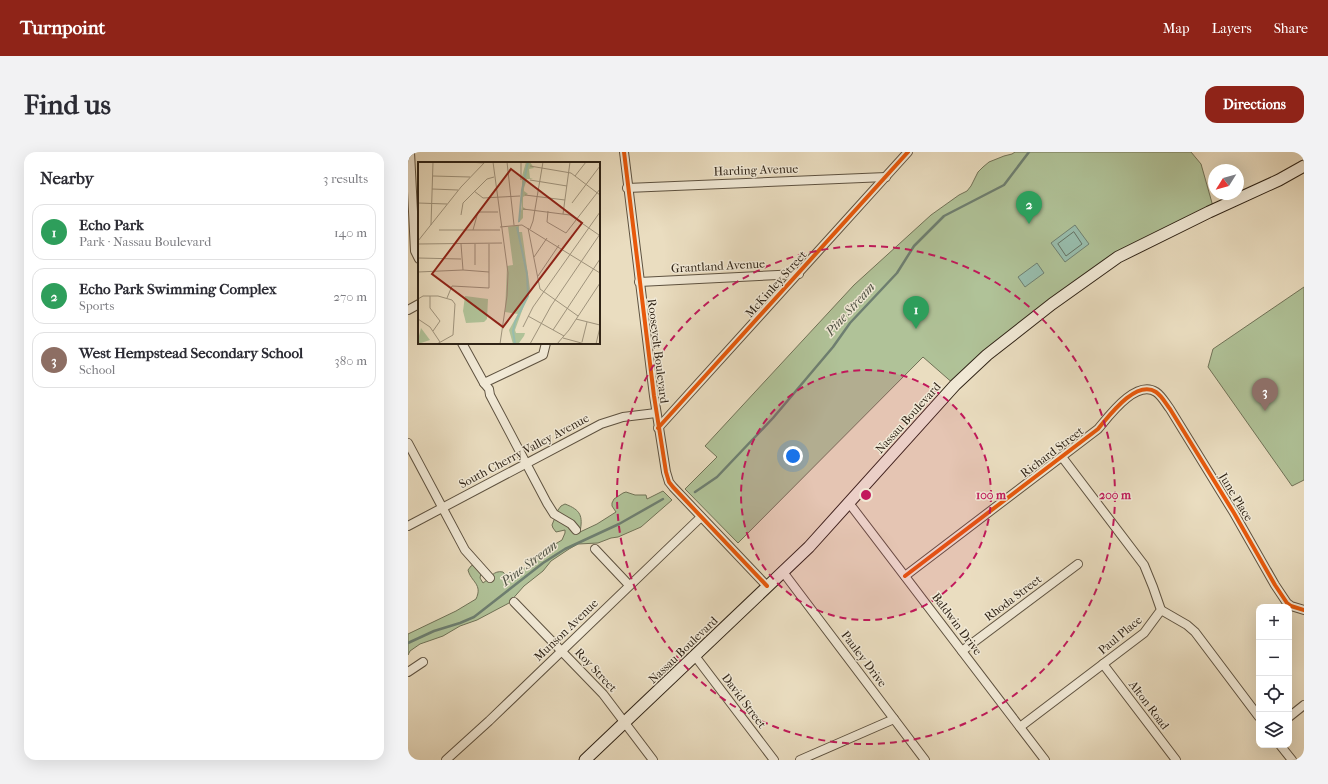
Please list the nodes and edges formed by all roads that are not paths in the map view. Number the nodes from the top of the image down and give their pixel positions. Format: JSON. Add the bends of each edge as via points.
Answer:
{"nodes":[{"id":1,"x":410,"y":152,"type":"edge"},
{"id":2,"x":624,"y":152,"type":"edge"},
{"id":3,"x":908,"y":152,"type":"edge"},
{"id":4,"x":1304,"y":166,"type":"edge"},
{"id":5,"x":886,"y":177,"type":"junction"},
{"id":6,"x":627,"y":188,"type":"junction"},
{"id":7,"x":413,"y":197,"type":"edge"},
{"id":8,"x":418,"y":257,"type":"edge"},
{"id":9,"x":799,"y":274,"type":"junction"},
{"id":10,"x":639,"y":282,"type":"junction"},
{"id":11,"x":418,"y":305,"type":"edge"},
{"id":12,"x":408,"y":310,"type":"edge"},
{"id":13,"x":463,"y":344,"type":"edge"},
{"id":14,"x":546,"y":344,"type":"edge"},
{"id":15,"x":484,"y":383,"type":"junction"},
{"id":16,"x":1152,"y":390,"type":"joint"},
{"id":17,"x":656,"y":414,"type":"junction"},
{"id":18,"x":658,"y":428,"type":"junction"},
{"id":19,"x":408,"y":443,"type":"edge"},
{"id":20,"x":1062,"y":456,"type":"junction"},
{"id":21,"x":526,"y":464,"type":"junction"},
{"id":22,"x":848,"y":503,"type":"junction"},
{"id":23,"x":442,"y":508,"type":"junction"},
{"id":24,"x":701,"y":516,"type":"junction"},
{"id":25,"x":408,"y":526,"type":"edge"},
{"id":26,"x":576,"y":530,"type":"dead end"},
{"id":27,"x":595,"y":548,"type":"dead end"},
{"id":28,"x":1078,"y":564,"type":"dead end"},
{"id":29,"x":782,"y":572,"type":"junction"},
{"id":30,"x":905,"y":576,"type":"junction"},
{"id":31,"x":490,"y":578,"type":"dead end"},
{"id":32,"x":629,"y":585,"type":"junction"},
{"id":33,"x":767,"y":586,"type":"junction"},
{"id":34,"x":514,"y":602,"type":"dead end"},
{"id":35,"x":1161,"y":610,"type":"junction"},
{"id":36,"x":1304,"y":610,"type":"edge"},
{"id":37,"x":561,"y":651,"type":"junction"},
{"id":38,"x":962,"y":651,"type":"junction"},
{"id":39,"x":695,"y":656,"type":"junction"},
{"id":40,"x":423,"y":662,"type":"dead end"},
{"id":41,"x":1103,"y":664,"type":"junction"},
{"id":42,"x":408,"y":672,"type":"edge"},
{"id":43,"x":1304,"y":705,"type":"edge"},
{"id":44,"x":1256,"y":713,"type":"edge"},
{"id":45,"x":1292,"y":715,"type":"edge"},
{"id":46,"x":894,"y":719,"type":"junction"},
{"id":47,"x":625,"y":722,"type":"junction"},
{"id":48,"x":1020,"y":727,"type":"junction"},
{"id":49,"x":1282,"y":748,"type":"edge"},
{"id":50,"x":446,"y":760,"type":"edge"},
{"id":51,"x":585,"y":760,"type":"edge"},
{"id":52,"x":654,"y":760,"type":"edge"},
{"id":53,"x":774,"y":760,"type":"edge"},
{"id":54,"x":800,"y":760,"type":"edge"},
{"id":55,"x":925,"y":760,"type":"edge"},
{"id":56,"x":1044,"y":760,"type":"edge"},
{"id":57,"x":1176,"y":760,"type":"edge"},
{"id":58,"x":1292,"y":760,"type":"edge"}],
"edges":[{"from":1,"to":7,"type":"street"},
{"from":2,"to":6,"type":"street","name":"Roosevelt Boulevard"},
{"from":3,"to":5,"type":"street","name":"McKinley Street"},
{"from":4,"to":22,"type":"main road","name":"Nassau Boulevard","via":[[1280,180],[1130,251],[1052,304],[970,369]]},
{"from":5,"to":6,"type":"street","name":"Harding Avenue"},
{"from":5,"to":9,"type":"street","name":"McKinley Street"},
{"from":6,"to":10,"type":"street","name":"Roosevelt Boulevard"},
{"from":7,"to":8,"type":"street","via":[[415,251]]},
{"from":9,"to":10,"type":"street","name":"Grantland Avenue"},
{"from":9,"to":18,"type":"street","name":"McKinley Street"},
{"from":10,"to":17,"type":"street","name":"Roosevelt Boulevard"},
{"from":11,"to":12,"type":"street"},
{"from":13,"to":15,"type":"street"},
{"from":14,"to":15,"type":"street","via":[[543,354]]},
{"from":15,"to":21,"type":"street"},
{"from":16,"to":20,"type":"street","name":"Richard Street","via":[[1142,389],[1135,392],[1113,411],[1098,429]]},
{"from":16,"to":36,"type":"street","name":"June Place","via":[[1158,393],[1170,409],[1275,585],[1291,606]]},
{"from":17,"to":18,"type":"street","name":"Roosevelt Boulevard"},
{"from":17,"to":21,"type":"street","name":"South Cherry Valley Avenue","via":[[623,417],[601,424]]},
{"from":18,"to":24,"type":"street","name":"Roosevelt Boulevard","via":[[669,482]]},
{"from":19,"to":23,"type":"street"},
{"from":20,"to":30,"type":"street","name":"Richard Street"},
{"from":20,"to":35,"type":"street","via":[[1144,565]]},
{"from":21,"to":23,"type":"street","name":"South Cherry Valley Avenue"},
{"from":21,"to":26,"type":"street","via":[[554,514]]},
{"from":22,"to":29,"type":"main road","name":"Nassau Boulevard","via":[[809,547]]},
{"from":22,"to":30,"type":"street","name":"Baldwin Drive"},
{"from":23,"to":25,"type":"street","name":"South Cherry Valley Avenue"},
{"from":23,"to":31,"type":"street","via":[[465,550]]},
{"from":24,"to":32,"type":"street","name":"Munson Avenue"},
{"from":24,"to":33,"type":"street","name":"Roosevelt Boulevard"},
{"from":27,"to":32,"type":"street"},
{"from":28,"to":38,"type":"street","name":"Rhoda Street"},
{"from":29,"to":33,"type":"main road","name":"Nassau Boulevard"},
{"from":29,"to":46,"type":"street","name":"Pauley Drive"},
{"from":30,"to":38,"type":"street","name":"Baldwin Drive"},
{"from":32,"to":37,"type":"street","name":"Munson Avenue"},
{"from":33,"to":39,"type":"main road","name":"Nassau Boulevard"},
{"from":34,"to":37,"type":"street","name":"Roy Street"},
{"from":35,"to":41,"type":"street","name":"Paul Place","via":[[1144,633]]},
{"from":35,"to":44,"type":"street","via":[[1195,632]]},
{"from":37,"to":47,"type":"street","name":"Roy Street","via":[[603,694]]},
{"from":37,"to":50,"type":"street","name":"Munson Avenue"},
{"from":38,"to":48,"type":"street","name":"Baldwin Drive"},
{"from":39,"to":47,"type":"main road","name":"Nassau Boulevard"},
{"from":39,"to":53,"type":"street","name":"David Street"},
{"from":40,"to":42,"type":"street"},
{"from":41,"to":48,"type":"street","name":"Paul Place"},
{"from":41,"to":57,"type":"street","name":"Alton Road"},
{"from":43,"to":45,"type":"street"},
{"from":46,"to":54,"type":"street"},
{"from":46,"to":55,"type":"street","name":"Pauley Drive"},
{"from":47,"to":51,"type":"main road","name":"Nassau Boulevard"},
{"from":47,"to":52,"type":"street","name":"Roy Street"},
{"from":48,"to":56,"type":"street","name":"Baldwin Drive"},
{"from":49,"to":58,"type":"street"}]}
